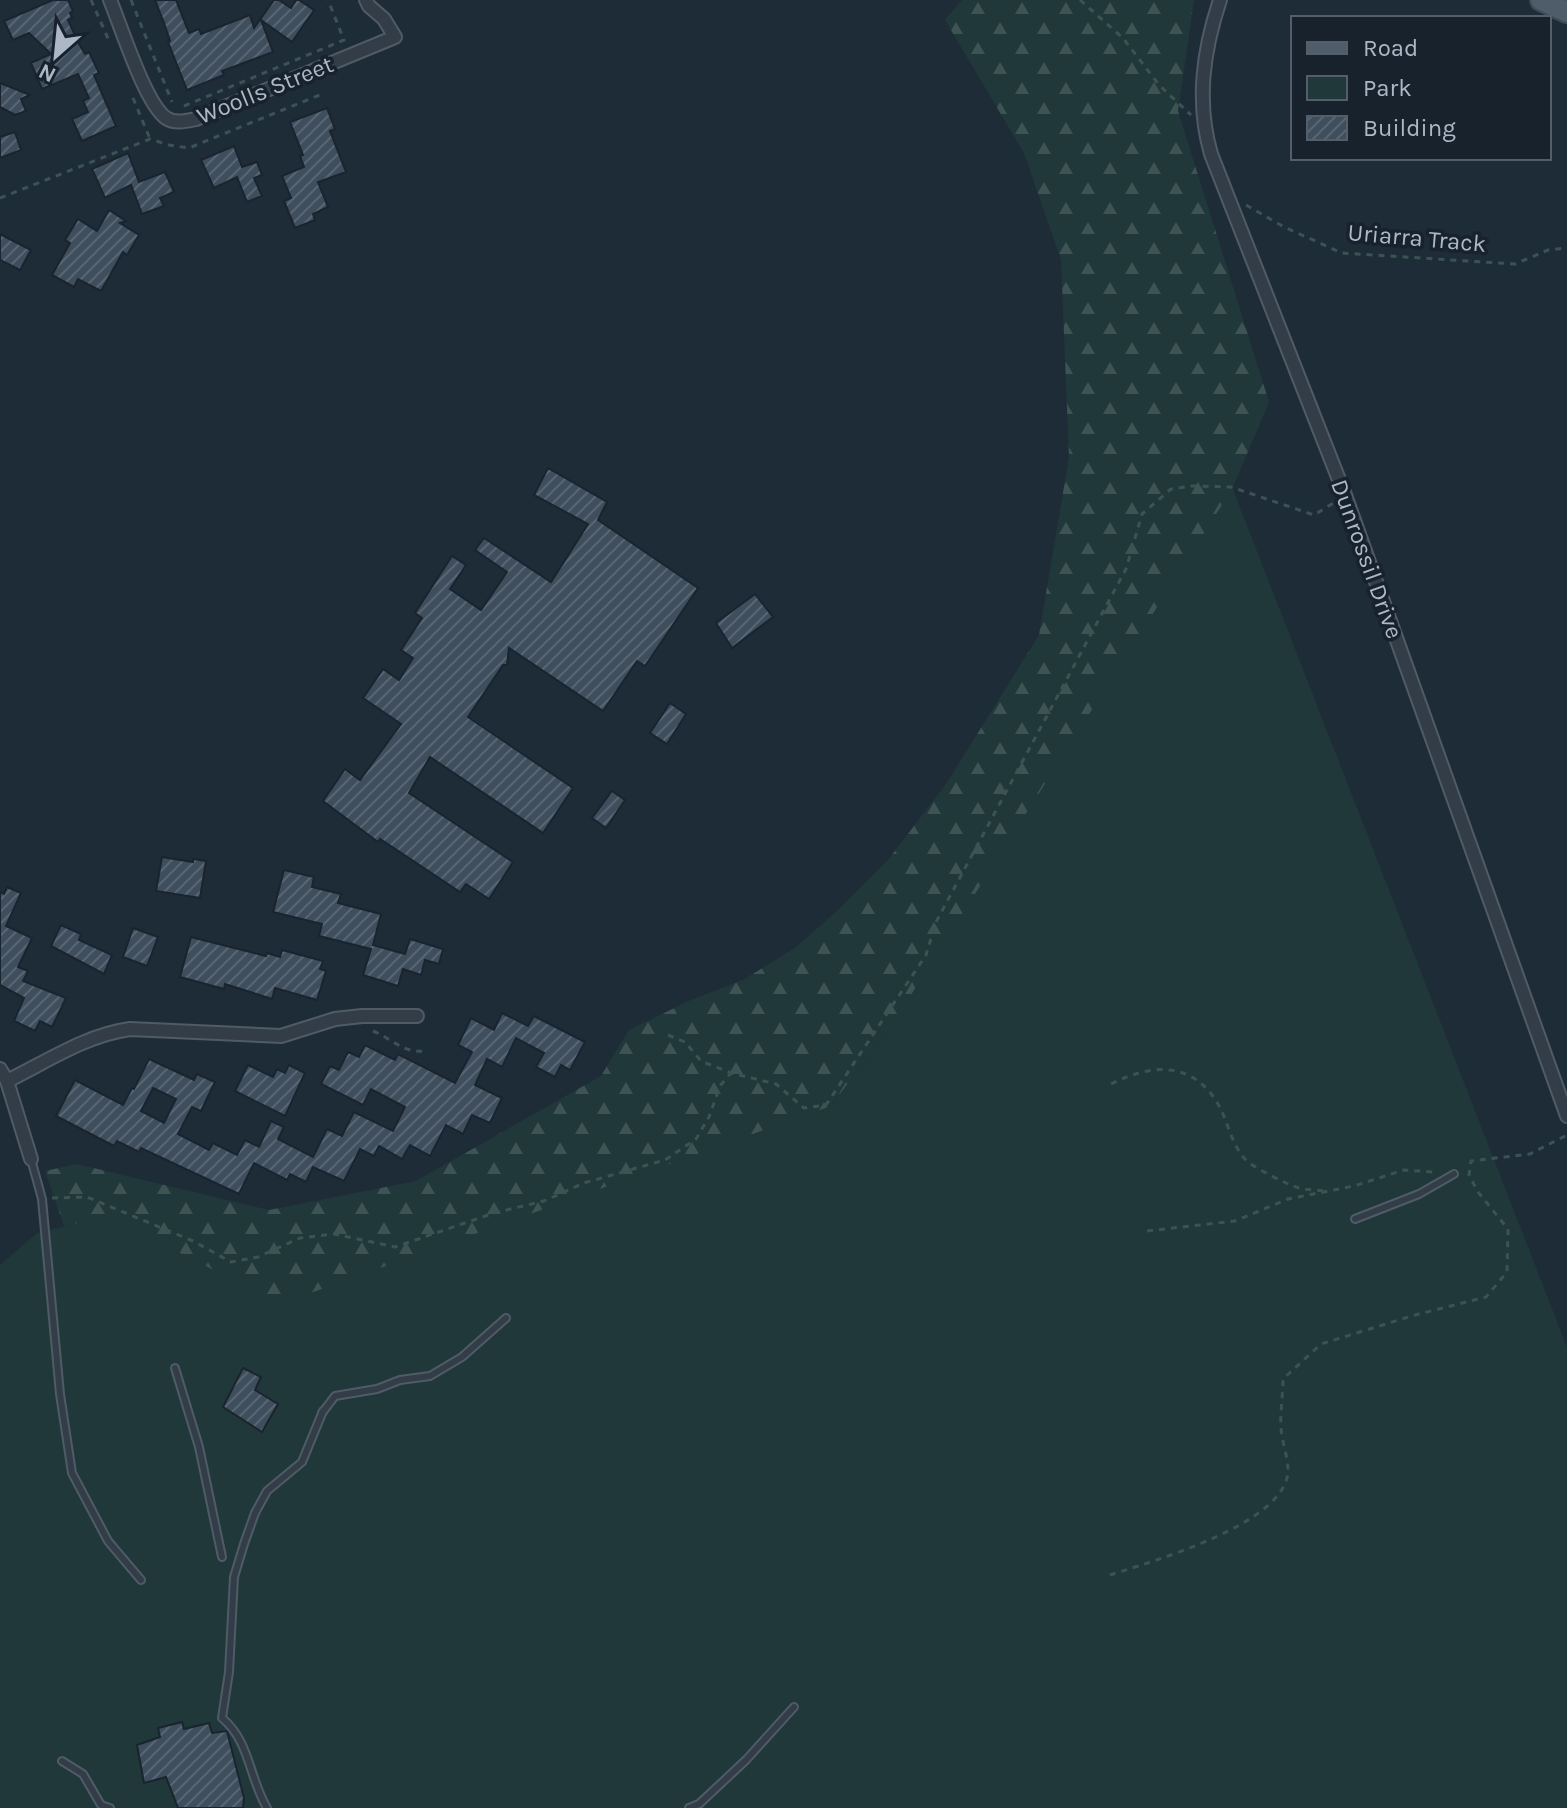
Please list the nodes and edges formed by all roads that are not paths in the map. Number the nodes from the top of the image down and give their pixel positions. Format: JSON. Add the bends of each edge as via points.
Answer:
{"nodes":[{"id":1,"x":110,"y":0,"type":"edge"},
{"id":2,"x":366,"y":0,"type":"edge"},
{"id":3,"x":1220,"y":0,"type":"edge"},
{"id":4,"x":1541,"y":0,"type":"edge"},
{"id":5,"x":1567,"y":12,"type":"edge"},
{"id":6,"x":417,"y":1016,"type":"dead end"},
{"id":7,"x":3,"y":1075,"type":"edge"},
{"id":8,"x":1567,"y":1116,"type":"edge"},
{"id":9,"x":31,"y":1159,"type":"joint"},
{"id":10,"x":1454,"y":1174,"type":"road end"},
{"id":11,"x":1355,"y":1219,"type":"dead end"},
{"id":12,"x":506,"y":1318,"type":"dead end"},
{"id":13,"x":175,"y":1368,"type":"dead end"},
{"id":14,"x":222,"y":1557,"type":"dead end"},
{"id":15,"x":141,"y":1580,"type":"dead end"},
{"id":16,"x":794,"y":1707,"type":"dead end"},
{"id":17,"x":62,"y":1761,"type":"dead end"},
{"id":18,"x":110,"y":1808,"type":"edge"},
{"id":19,"x":267,"y":1808,"type":"edge"},
{"id":20,"x":689,"y":1808,"type":"edge"}],
"edges":[{"from":1,"to":2,"type":"street","name":"Woolls Street","via":[[152,102],[167,118],[180,122],[395,37]]},
{"from":3,"to":8,"type":"street","name":"Dunrossil Drive","via":[[1204,69],[1204,128],[1345,495]]},
{"from":4,"to":5,"type":"main road"},
{"from":6,"to":7,"type":"street","via":[[335,1019],[281,1036],[115,1031]]},
{"from":7,"to":9,"type":"street"},
{"from":9,"to":15,"type":"lane","via":[[42,1199],[72,1473],[108,1541]]},
{"from":10,"to":11,"type":"lane"},
{"from":12,"to":19,"type":"lane","via":[[462,1357],[430,1376],[335,1396],[302,1462],[267,1491],[255,1513],[234,1577],[222,1718],[246,1749]]},
{"from":13,"to":14,"type":"lane","via":[[199,1447]]},
{"from":16,"to":20,"type":"lane","via":[[746,1760]]},
{"from":17,"to":18,"type":"lane","via":[[83,1774],[101,1805]]}]}
